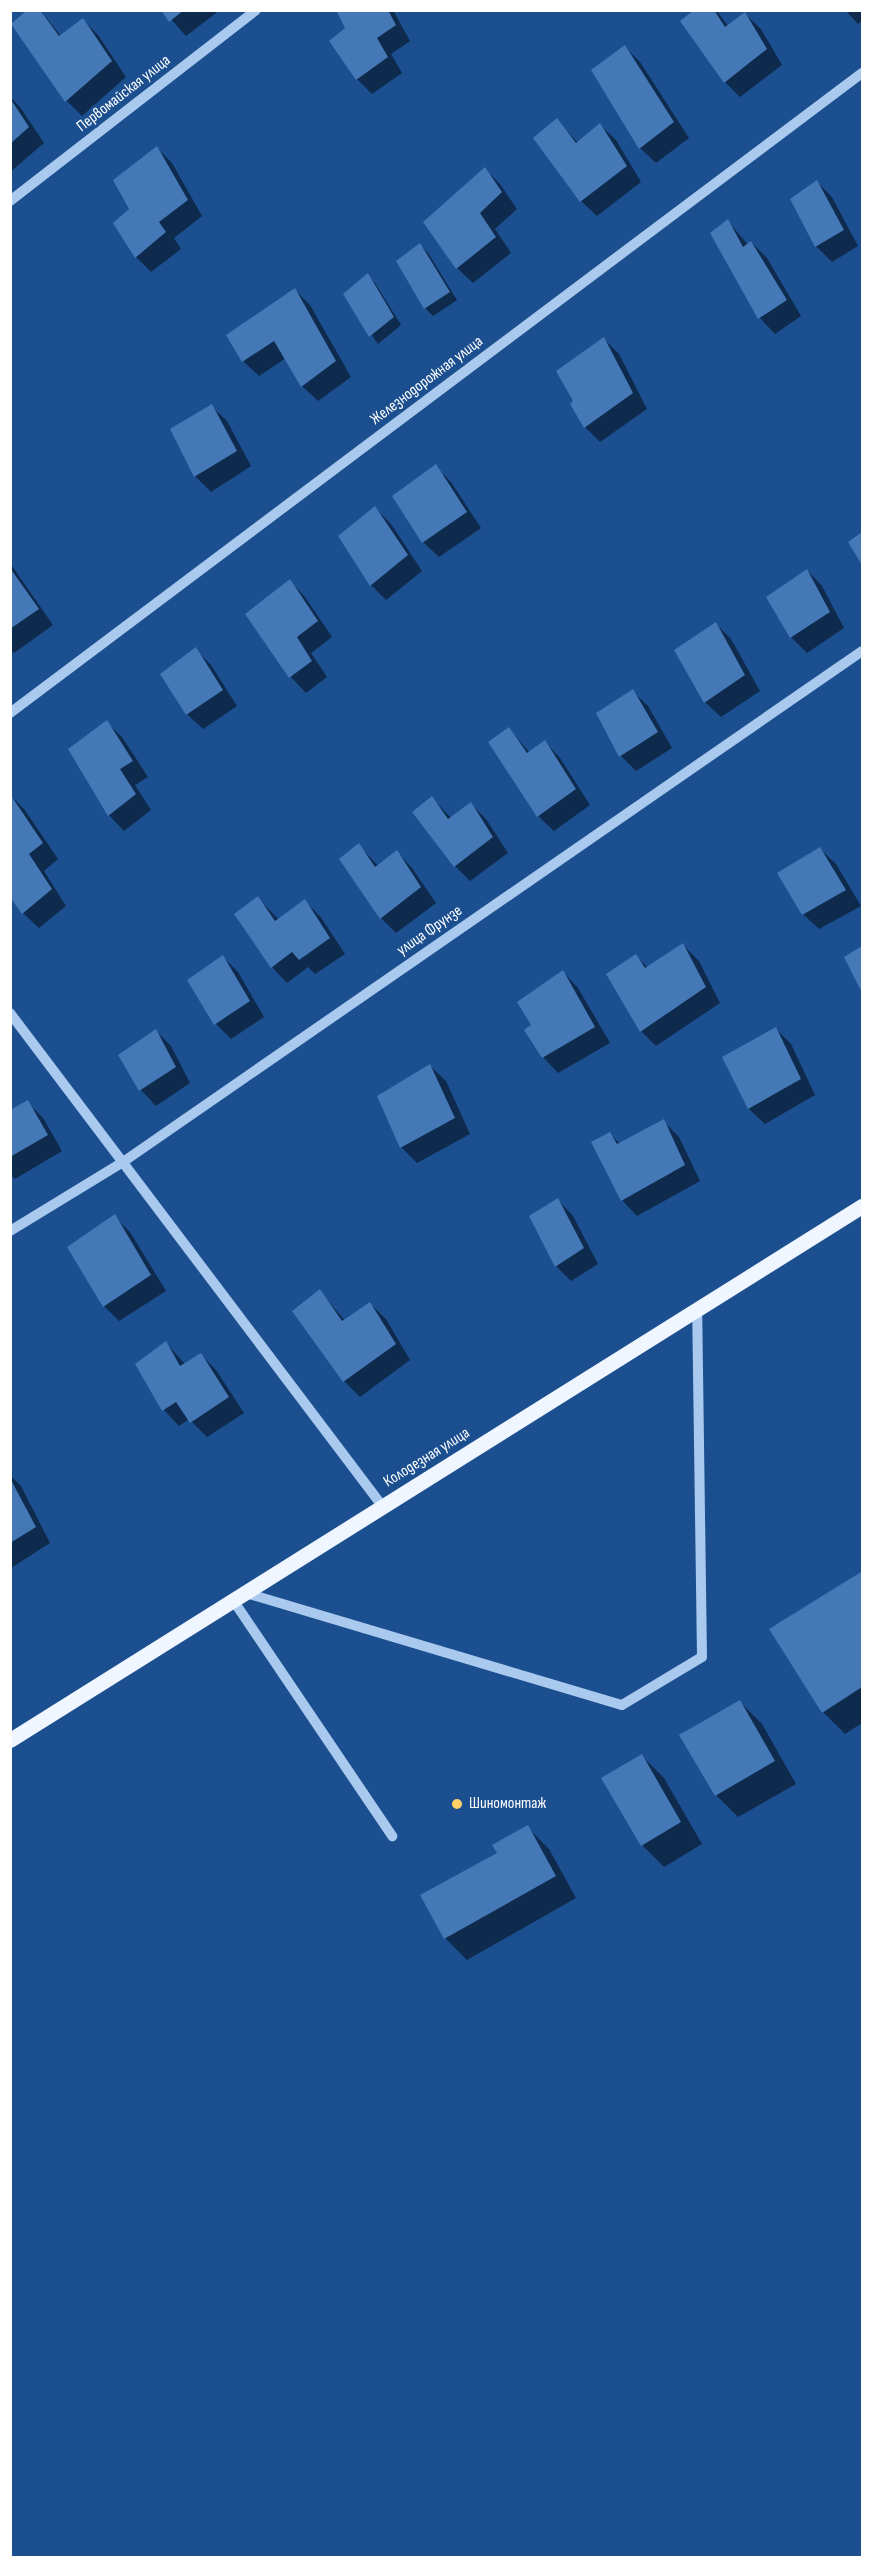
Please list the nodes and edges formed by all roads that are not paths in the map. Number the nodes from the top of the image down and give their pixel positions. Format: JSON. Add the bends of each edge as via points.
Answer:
{"nodes":[{"id":1,"x":256,"y":10,"type":"edge"},
{"id":2,"x":862,"y":73,"type":"edge"},
{"id":3,"x":10,"y":201,"type":"edge"},
{"id":4,"x":862,"y":651,"type":"edge"},
{"id":5,"x":10,"y":713,"type":"edge"},
{"id":6,"x":10,"y":1013,"type":"edge"},
{"id":7,"x":123,"y":1162,"type":"junction"},
{"id":8,"x":862,"y":1206,"type":"edge"},
{"id":9,"x":10,"y":1231,"type":"edge"},
{"id":10,"x":697,"y":1309,"type":"junction"},
{"id":11,"x":383,"y":1507,"type":"junction"},
{"id":12,"x":240,"y":1597,"type":"junction"},
{"id":13,"x":10,"y":1740,"type":"edge"},
{"id":14,"x":392,"y":1836,"type":"dead end"}],
"edges":[{"from":1,"to":3,"type":"street","name":"Первомайская улица"},
{"from":2,"to":5,"type":"street","name":"Железнодорожная улица"},
{"from":4,"to":7,"type":"street","name":"улица Фрунзе"},
{"from":6,"to":7,"type":"street"},
{"from":7,"to":9,"type":"street","name":"улица Фрунзе"},
{"from":7,"to":11,"type":"street"},
{"from":8,"to":10,"type":"main road","name":"Колодезная улица"},
{"from":10,"to":11,"type":"main road","name":"Колодезная улица"},
{"from":10,"to":12,"type":"street","via":[[702,1657],[622,1706]]},
{"from":11,"to":12,"type":"main road","name":"Колодезная улица"},
{"from":12,"to":13,"type":"main road","name":"Колодезная улица"},
{"from":12,"to":14,"type":"street"}]}
